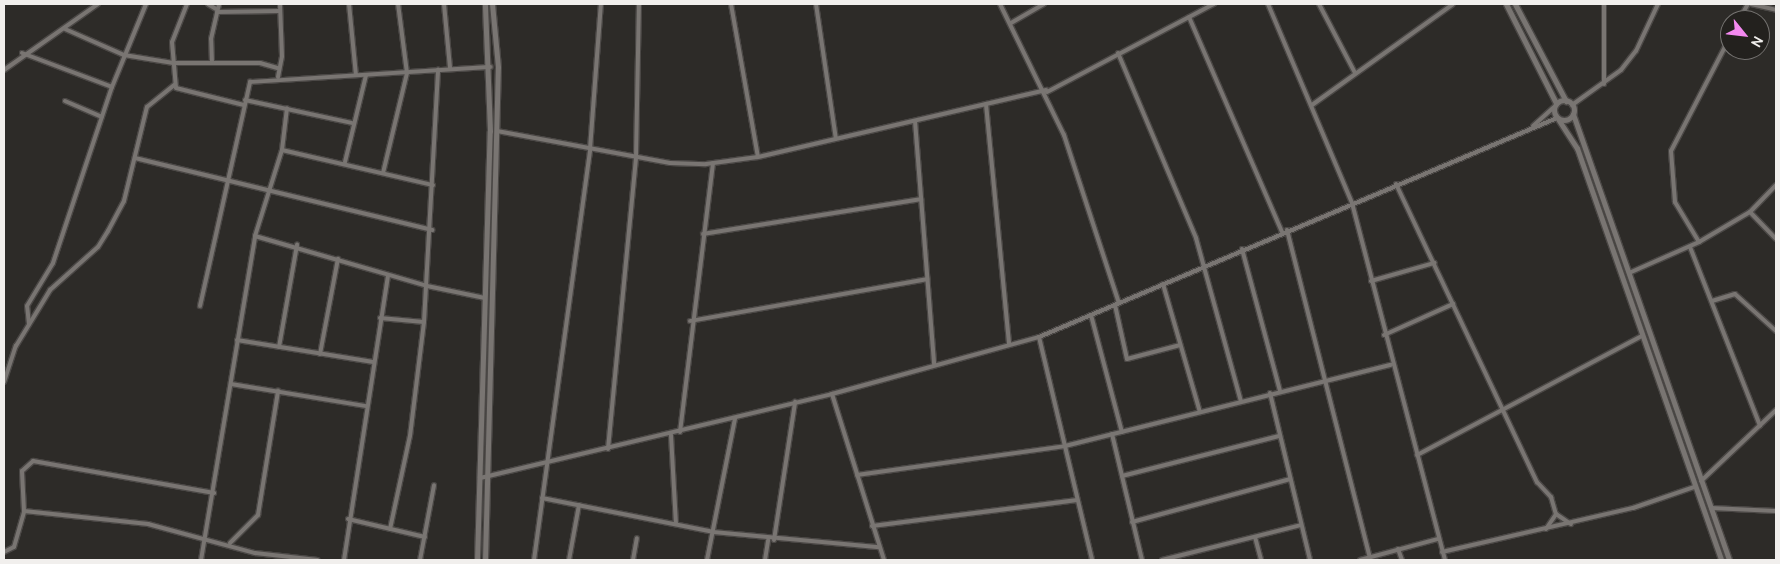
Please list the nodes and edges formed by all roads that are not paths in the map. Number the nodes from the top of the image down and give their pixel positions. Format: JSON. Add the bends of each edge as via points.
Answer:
{"nodes":[{"id":1,"x":98,"y":4,"type":"edge"},
{"id":2,"x":146,"y":4,"type":"edge"},
{"id":3,"x":187,"y":4,"type":"edge"},
{"id":4,"x":208,"y":4,"type":"edge"},
{"id":5,"x":219,"y":4,"type":"edge"},
{"id":6,"x":280,"y":4,"type":"edge"},
{"id":7,"x":349,"y":4,"type":"edge"},
{"id":8,"x":398,"y":4,"type":"edge"},
{"id":9,"x":444,"y":4,"type":"edge"},
{"id":10,"x":485,"y":4,"type":"edge"},
{"id":11,"x":492,"y":4,"type":"edge"},
{"id":12,"x":601,"y":4,"type":"edge"},
{"id":13,"x":639,"y":4,"type":"edge"},
{"id":14,"x":730,"y":4,"type":"edge"},
{"id":15,"x":816,"y":4,"type":"edge"},
{"id":16,"x":1000,"y":4,"type":"edge"},
{"id":17,"x":1044,"y":4,"type":"edge"},
{"id":18,"x":1214,"y":4,"type":"edge"},
{"id":19,"x":1268,"y":4,"type":"edge"},
{"id":20,"x":1319,"y":4,"type":"edge"},
{"id":21,"x":1453,"y":4,"type":"edge"},
{"id":22,"x":1506,"y":4,"type":"edge"},
{"id":23,"x":1514,"y":4,"type":"edge"},
{"id":24,"x":1604,"y":4,"type":"edge"},
{"id":25,"x":1658,"y":4,"type":"edge"},
{"id":26,"x":1749,"y":4,"type":"edge"},
{"id":27,"x":1776,"y":10,"type":"edge"},
{"id":28,"x":216,"y":11,"type":"junction"},
{"id":29,"x":280,"y":11,"type":"junction"},
{"id":30,"x":1188,"y":18,"type":"junction"},
{"id":31,"x":1010,"y":23,"type":"junction"},
{"id":32,"x":64,"y":29,"type":"junction"},
{"id":33,"x":22,"y":53,"type":"junction"},
{"id":34,"x":1118,"y":53,"type":"junction"},
{"id":35,"x":124,"y":55,"type":"junction"},
{"id":36,"x":1720,"y":55,"type":"edge"},
{"id":37,"x":173,"y":63,"type":"junction"},
{"id":38,"x":212,"y":63,"type":"junction"},
{"id":39,"x":491,"y":67,"type":"junction"},
{"id":40,"x":277,"y":68,"type":"junction"},
{"id":41,"x":450,"y":68,"type":"junction"},
{"id":42,"x":438,"y":69,"type":"junction"},
{"id":43,"x":4,"y":70,"type":"edge"},
{"id":44,"x":407,"y":73,"type":"junction"},
{"id":45,"x":1355,"y":73,"type":"junction"},
{"id":46,"x":356,"y":75,"type":"junction"},
{"id":47,"x":366,"y":76,"type":"junction"},
{"id":48,"x":278,"y":77,"type":"junction"},
{"id":49,"x":175,"y":84,"type":"junction"},
{"id":50,"x":1604,"y":85,"type":"junction"},
{"id":51,"x":112,"y":87,"type":"junction"},
{"id":52,"x":1046,"y":91,"type":"junction"},
{"id":53,"x":246,"y":94,"type":"junction"},
{"id":54,"x":234,"y":100,"type":"junction"},
{"id":55,"x":65,"y":101,"type":"dead end"},
{"id":56,"x":1566,"y":101,"type":"junction"},
{"id":57,"x":245,"y":102,"type":"junction"},
{"id":58,"x":986,"y":104,"type":"junction"},
{"id":59,"x":1312,"y":105,"type":"junction"},
{"id":60,"x":1555,"y":105,"type":"junction"},
{"id":61,"x":1572,"y":105,"type":"junction"},
{"id":62,"x":287,"y":108,"type":"junction"},
{"id":63,"x":1573,"y":114,"type":"junction"},
{"id":64,"x":102,"y":117,"type":"junction"},
{"id":65,"x":1558,"y":119,"type":"junction"},
{"id":66,"x":497,"y":120,"type":"junction"},
{"id":67,"x":490,"y":121,"type":"junction"},
{"id":68,"x":915,"y":121,"type":"junction"},
{"id":69,"x":352,"y":123,"type":"junction"},
{"id":70,"x":1531,"y":128,"type":"junction"},
{"id":71,"x":497,"y":131,"type":"junction"},
{"id":72,"x":836,"y":139,"type":"junction"},
{"id":73,"x":590,"y":149,"type":"junction"},
{"id":74,"x":282,"y":150,"type":"junction"},
{"id":75,"x":636,"y":157,"type":"junction"},
{"id":76,"x":758,"y":157,"type":"junction"},
{"id":77,"x":135,"y":158,"type":"junction"},
{"id":78,"x":345,"y":162,"type":"junction"},
{"id":79,"x":713,"y":163,"type":"junction"},
{"id":80,"x":383,"y":172,"type":"junction"},
{"id":81,"x":229,"y":181,"type":"junction"},
{"id":82,"x":1396,"y":184,"type":"junction"},
{"id":83,"x":433,"y":185,"type":"junction"},
{"id":84,"x":1776,"y":185,"type":"edge"},
{"id":85,"x":270,"y":192,"type":"junction"},
{"id":86,"x":921,"y":199,"type":"junction"},
{"id":87,"x":1352,"y":203,"type":"junction"},
{"id":88,"x":1750,"y":212,"type":"junction"},
{"id":89,"x":432,"y":230,"type":"junction"},
{"id":90,"x":1287,"y":230,"type":"junction"},
{"id":91,"x":1282,"y":232,"type":"junction"},
{"id":92,"x":703,"y":234,"type":"junction"},
{"id":93,"x":256,"y":236,"type":"junction"},
{"id":94,"x":1776,"y":239,"type":"edge"},
{"id":95,"x":1699,"y":242,"type":"junction"},
{"id":96,"x":297,"y":245,"type":"junction"},
{"id":97,"x":1690,"y":247,"type":"junction"},
{"id":98,"x":1242,"y":249,"type":"junction"},
{"id":99,"x":338,"y":259,"type":"junction"},
{"id":100,"x":1434,"y":263,"type":"junction"},
{"id":101,"x":1205,"y":265,"type":"junction"},
{"id":102,"x":1629,"y":273,"type":"junction"},
{"id":103,"x":388,"y":275,"type":"junction"},
{"id":104,"x":927,"y":279,"type":"junction"},
{"id":105,"x":1631,"y":280,"type":"junction"},
{"id":106,"x":1371,"y":281,"type":"junction"},
{"id":107,"x":1624,"y":283,"type":"junction"},
{"id":108,"x":1163,"y":284,"type":"junction"},
{"id":109,"x":427,"y":286,"type":"junction"},
{"id":110,"x":485,"y":298,"type":"junction"},
{"id":111,"x":1712,"y":302,"type":"junction"},
{"id":112,"x":1117,"y":304,"type":"junction"},
{"id":113,"x":1453,"y":304,"type":"junction"},
{"id":114,"x":200,"y":306,"type":"dead end"},
{"id":115,"x":1091,"y":315,"type":"junction"},
{"id":116,"x":380,"y":318,"type":"junction"},
{"id":117,"x":690,"y":321,"type":"junction"},
{"id":118,"x":424,"y":322,"type":"junction"},
{"id":119,"x":29,"y":324,"type":"junction"},
{"id":120,"x":1776,"y":331,"type":"edge"},
{"id":121,"x":1384,"y":335,"type":"junction"},
{"id":122,"x":1642,"y":336,"type":"junction"},
{"id":123,"x":1039,"y":337,"type":"junction"},
{"id":124,"x":237,"y":340,"type":"junction"},
{"id":125,"x":1009,"y":344,"type":"junction"},
{"id":126,"x":1180,"y":344,"type":"junction"},
{"id":127,"x":279,"y":347,"type":"junction"},
{"id":128,"x":320,"y":354,"type":"junction"},
{"id":129,"x":373,"y":362,"type":"junction"},
{"id":130,"x":934,"y":364,"type":"junction"},
{"id":131,"x":1392,"y":365,"type":"junction"},
{"id":132,"x":1326,"y":380,"type":"junction"},
{"id":133,"x":4,"y":382,"type":"edge"},
{"id":134,"x":231,"y":384,"type":"junction"},
{"id":135,"x":278,"y":391,"type":"junction"},
{"id":136,"x":1280,"y":391,"type":"junction"},
{"id":137,"x":1270,"y":393,"type":"junction"},
{"id":138,"x":832,"y":394,"type":"junction"},
{"id":139,"x":1241,"y":401,"type":"junction"},
{"id":140,"x":796,"y":402,"type":"junction"},
{"id":141,"x":366,"y":406,"type":"junction"},
{"id":142,"x":1776,"y":410,"type":"edge"},
{"id":143,"x":1200,"y":412,"type":"junction"},
{"id":144,"x":1504,"y":413,"type":"junction"},
{"id":145,"x":735,"y":418,"type":"junction"},
{"id":146,"x":1760,"y":426,"type":"junction"},
{"id":147,"x":680,"y":432,"type":"junction"},
{"id":148,"x":1122,"y":432,"type":"junction"},
{"id":149,"x":1112,"y":434,"type":"junction"},
{"id":150,"x":671,"y":435,"type":"junction"},
{"id":151,"x":1279,"y":436,"type":"junction"},
{"id":152,"x":1065,"y":446,"type":"junction"},
{"id":153,"x":608,"y":448,"type":"junction"},
{"id":154,"x":1417,"y":455,"type":"junction"},
{"id":155,"x":546,"y":462,"type":"junction"},
{"id":156,"x":857,"y":475,"type":"junction"},
{"id":157,"x":1122,"y":476,"type":"junction"},
{"id":158,"x":480,"y":478,"type":"junction"},
{"id":159,"x":487,"y":479,"type":"junction"},
{"id":160,"x":1290,"y":479,"type":"junction"},
{"id":161,"x":1701,"y":481,"type":"junction"},
{"id":162,"x":434,"y":485,"type":"dead end"},
{"id":163,"x":1694,"y":487,"type":"junction"},
{"id":164,"x":214,"y":493,"type":"junction"},
{"id":165,"x":542,"y":498,"type":"junction"},
{"id":166,"x":1077,"y":500,"type":"junction"},
{"id":167,"x":579,"y":505,"type":"junction"},
{"id":168,"x":1711,"y":508,"type":"junction"},
{"id":169,"x":24,"y":511,"type":"junction"},
{"id":170,"x":1776,"y":511,"type":"edge"},
{"id":171,"x":1556,"y":514,"type":"junction"},
{"id":172,"x":348,"y":520,"type":"junction"},
{"id":173,"x":1132,"y":522,"type":"junction"},
{"id":174,"x":676,"y":524,"type":"junction"},
{"id":175,"x":1571,"y":524,"type":"junction"},
{"id":176,"x":1301,"y":525,"type":"junction"},
{"id":177,"x":872,"y":526,"type":"junction"},
{"id":178,"x":390,"y":529,"type":"junction"},
{"id":179,"x":1545,"y":529,"type":"junction"},
{"id":180,"x":712,"y":532,"type":"junction"},
{"id":181,"x":1255,"y":536,"type":"junction"},
{"id":182,"x":426,"y":537,"type":"junction"},
{"id":183,"x":204,"y":538,"type":"junction"},
{"id":184,"x":637,"y":538,"type":"dead end"},
{"id":185,"x":1438,"y":539,"type":"junction"},
{"id":186,"x":768,"y":540,"type":"junction"},
{"id":187,"x":774,"y":540,"type":"junction"},
{"id":188,"x":230,"y":543,"type":"junction"},
{"id":189,"x":879,"y":547,"type":"junction"},
{"id":190,"x":1398,"y":549,"type":"junction"},
{"id":191,"x":4,"y":552,"type":"edge"},
{"id":192,"x":1442,"y":552,"type":"junction"},
{"id":193,"x":1370,"y":558,"type":"junction"},
{"id":194,"x":201,"y":560,"type":"edge"},
{"id":195,"x":318,"y":560,"type":"edge"},
{"id":196,"x":344,"y":560,"type":"edge"},
{"id":197,"x":420,"y":560,"type":"edge"},
{"id":198,"x":477,"y":560,"type":"edge"},
{"id":199,"x":486,"y":560,"type":"edge"},
{"id":200,"x":534,"y":560,"type":"edge"},
{"id":201,"x":569,"y":560,"type":"edge"},
{"id":202,"x":633,"y":560,"type":"edge"},
{"id":203,"x":707,"y":560,"type":"edge"},
{"id":204,"x":765,"y":560,"type":"edge"},
{"id":205,"x":884,"y":560,"type":"edge"},
{"id":206,"x":1092,"y":560,"type":"edge"},
{"id":207,"x":1142,"y":560,"type":"edge"},
{"id":208,"x":1162,"y":560,"type":"edge"},
{"id":209,"x":1261,"y":560,"type":"edge"},
{"id":210,"x":1310,"y":560,"type":"edge"},
{"id":211,"x":1360,"y":560,"type":"edge"},
{"id":212,"x":1402,"y":560,"type":"edge"},
{"id":213,"x":1444,"y":560,"type":"edge"},
{"id":214,"x":1721,"y":560,"type":"edge"},
{"id":215,"x":1729,"y":560,"type":"edge"}],
"edges":[{"from":1,"to":32,"type":"street"},
{"from":2,"to":35,"type":"street"},
{"from":3,"to":37,"type":"street","via":[[174,31]]},
{"from":4,"to":28,"type":"street"},
{"from":5,"to":28,"type":"street"},
{"from":6,"to":29,"type":"street"},
{"from":7,"to":46,"type":"street"},
{"from":8,"to":44,"type":"street"},
{"from":9,"to":41,"type":"street"},
{"from":10,"to":39,"type":"main road"},
{"from":11,"to":66,"type":"main road"},
{"from":12,"to":73,"type":"street"},
{"from":13,"to":75,"type":"street"},
{"from":14,"to":76,"type":"street"},
{"from":15,"to":72,"type":"street"},
{"from":16,"to":31,"type":"street"},
{"from":17,"to":31,"type":"street"},
{"from":18,"to":30,"type":"street"},
{"from":19,"to":59,"type":"street"},
{"from":20,"to":45,"type":"street"},
{"from":21,"to":45,"type":"street"},
{"from":22,"to":60,"type":"main road"},
{"from":23,"to":56,"type":"main road"},
{"from":24,"to":50,"type":"street"},
{"from":25,"to":50,"type":"street","via":[[1636,51]]},
{"from":26,"to":27,"type":"street"},
{"from":28,"to":29,"type":"street"},
{"from":28,"to":38,"type":"street"},
{"from":29,"to":40,"type":"street","via":[[282,56]]},
{"from":30,"to":34,"type":"street"},
{"from":30,"to":91,"type":"street"},
{"from":31,"to":52,"type":"street"},
{"from":32,"to":33,"type":"street"},
{"from":32,"to":35,"type":"street"},
{"from":33,"to":43,"type":"street"},
{"from":33,"to":51,"type":"street","via":[[40,56]]},
{"from":34,"to":52,"type":"street"},
{"from":34,"to":101,"type":"street"},
{"from":35,"to":37,"type":"street"},
{"from":35,"to":51,"type":"street"},
{"from":36,"to":95,"type":"street","via":[[1671,151],[1669,169],[1675,202]]},
{"from":37,"to":38,"type":"street"},
{"from":37,"to":49,"type":"street"},
{"from":38,"to":40,"type":"street","via":[[260,63]]},
{"from":39,"to":41,"type":"street"},
{"from":39,"to":67,"type":"main road"},
{"from":40,"to":48,"type":"street"},
{"from":41,"to":42,"type":"street"},
{"from":42,"to":44,"type":"street"},
{"from":42,"to":83,"type":"street"},
{"from":44,"to":47,"type":"street"},
{"from":44,"to":80,"type":"street"},
{"from":45,"to":59,"type":"street"},
{"from":46,"to":47,"type":"street"},
{"from":46,"to":48,"type":"street"},
{"from":47,"to":69,"type":"street"},
{"from":48,"to":53,"type":"street","via":[[250,82]]},
{"from":49,"to":54,"type":"street","via":[[179,90]]},
{"from":49,"to":77,"type":"street","via":[[147,107]]},
{"from":50,"to":61,"type":"street"},
{"from":51,"to":64,"type":"street"},
{"from":52,"to":58,"type":"street"},
{"from":52,"to":112,"type":"street"},
{"from":53,"to":54,"type":"street"},
{"from":53,"to":57,"type":"street"},
{"from":54,"to":57,"type":"street"},
{"from":55,"to":64,"type":"street"},
{"from":56,"to":60,"type":"main road"},
{"from":56,"to":61,"type":"main road"},
{"from":57,"to":62,"type":"street"},
{"from":57,"to":81,"type":"street"},
{"from":58,"to":68,"type":"street"},
{"from":58,"to":125,"type":"street"},
{"from":59,"to":87,"type":"street"},
{"from":60,"to":65,"type":"main road"},
{"from":60,"to":70,"type":"street"},
{"from":61,"to":63,"type":"main road"},
{"from":62,"to":69,"type":"street"},
{"from":62,"to":74,"type":"street"},
{"from":63,"to":65,"type":"main road","via":[[1566,120]]},
{"from":63,"to":102,"type":"main road"},
{"from":64,"to":119,"type":"street","via":[[53,263],[27,306]]},
{"from":65,"to":70,"type":"street"},
{"from":65,"to":107,"type":"main road","via":[[1577,148]]},
{"from":66,"to":67,"type":"main road"},
{"from":66,"to":71,"type":"main road"},
{"from":67,"to":110,"type":"main road"},
{"from":68,"to":72,"type":"street"},
{"from":68,"to":86,"type":"street"},
{"from":69,"to":78,"type":"street"},
{"from":70,"to":82,"type":"street"},
{"from":71,"to":73,"type":"street"},
{"from":71,"to":159,"type":"main road"},
{"from":72,"to":76,"type":"street"},
{"from":73,"to":75,"type":"street"},
{"from":73,"to":155,"type":"street"},
{"from":74,"to":78,"type":"street"},
{"from":74,"to":85,"type":"street"},
{"from":75,"to":79,"type":"street"},
{"from":75,"to":153,"type":"street"},
{"from":76,"to":79,"type":"street"},
{"from":77,"to":81,"type":"street"},
{"from":77,"to":119,"type":"street","via":[[124,201],[103,239],[50,290]]},
{"from":78,"to":80,"type":"street"},
{"from":79,"to":92,"type":"street"},
{"from":80,"to":83,"type":"street"},
{"from":81,"to":85,"type":"street"},
{"from":81,"to":114,"type":"street"},
{"from":82,"to":87,"type":"street"},
{"from":82,"to":100,"type":"street"},
{"from":83,"to":89,"type":"street"},
{"from":84,"to":88,"type":"street"},
{"from":85,"to":89,"type":"street"},
{"from":85,"to":93,"type":"street"},
{"from":86,"to":92,"type":"street"},
{"from":86,"to":104,"type":"street"},
{"from":87,"to":90,"type":"street"},
{"from":87,"to":106,"type":"street"},
{"from":88,"to":94,"type":"street"},
{"from":88,"to":95,"type":"street"},
{"from":89,"to":109,"type":"street"},
{"from":90,"to":91,"type":"street"},
{"from":90,"to":132,"type":"street"},
{"from":91,"to":98,"type":"street"},
{"from":92,"to":117,"type":"street"},
{"from":93,"to":96,"type":"street"},
{"from":93,"to":124,"type":"street"},
{"from":95,"to":97,"type":"street"},
{"from":96,"to":99,"type":"street"},
{"from":96,"to":127,"type":"street"},
{"from":97,"to":102,"type":"street"},
{"from":97,"to":111,"type":"street"},
{"from":98,"to":101,"type":"street"},
{"from":98,"to":136,"type":"street"},
{"from":99,"to":103,"type":"street"},
{"from":99,"to":128,"type":"street"},
{"from":100,"to":106,"type":"street"},
{"from":100,"to":113,"type":"street"},
{"from":101,"to":108,"type":"street"},
{"from":101,"to":139,"type":"street"},
{"from":102,"to":105,"type":"main road"},
{"from":103,"to":109,"type":"street"},
{"from":103,"to":116,"type":"street"},
{"from":104,"to":117,"type":"street"},
{"from":104,"to":130,"type":"street"},
{"from":105,"to":107,"type":"main road"},
{"from":105,"to":161,"type":"main road"},
{"from":106,"to":121,"type":"street"},
{"from":107,"to":122,"type":"main road"},
{"from":108,"to":112,"type":"street"},
{"from":108,"to":126,"type":"street"},
{"from":109,"to":110,"type":"street"},
{"from":109,"to":118,"type":"street"},
{"from":110,"to":158,"type":"main road"},
{"from":111,"to":120,"type":"street","via":[[1735,294]]},
{"from":111,"to":146,"type":"street"},
{"from":112,"to":115,"type":"street"},
{"from":112,"to":126,"type":"street","via":[[1127,360]]},
{"from":113,"to":121,"type":"street"},
{"from":113,"to":144,"type":"street"},
{"from":115,"to":123,"type":"street"},
{"from":115,"to":148,"type":"street"},
{"from":116,"to":118,"type":"street"},
{"from":116,"to":129,"type":"street"},
{"from":117,"to":147,"type":"street"},
{"from":118,"to":178,"type":"street","via":[[410,436]]},
{"from":119,"to":133,"type":"street"},
{"from":121,"to":131,"type":"street"},
{"from":122,"to":144,"type":"street"},
{"from":122,"to":163,"type":"main road"},
{"from":123,"to":125,"type":"street"},
{"from":123,"to":152,"type":"street"},
{"from":124,"to":127,"type":"street"},
{"from":124,"to":134,"type":"street"},
{"from":125,"to":130,"type":"street"},
{"from":126,"to":143,"type":"street"},
{"from":127,"to":128,"type":"street"},
{"from":128,"to":129,"type":"street"},
{"from":129,"to":141,"type":"street"},
{"from":130,"to":138,"type":"street"},
{"from":131,"to":132,"type":"street"},
{"from":131,"to":154,"type":"street"},
{"from":132,"to":136,"type":"street"},
{"from":132,"to":193,"type":"street"},
{"from":134,"to":135,"type":"street"},
{"from":134,"to":164,"type":"street"},
{"from":135,"to":141,"type":"street"},
{"from":135,"to":188,"type":"street","via":[[258,515]]},
{"from":136,"to":137,"type":"street"},
{"from":137,"to":139,"type":"street"},
{"from":137,"to":151,"type":"street"},
{"from":138,"to":140,"type":"street"},
{"from":138,"to":156,"type":"street"},
{"from":139,"to":143,"type":"street"},
{"from":140,"to":145,"type":"street"},
{"from":140,"to":187,"type":"street"},
{"from":141,"to":172,"type":"street"},
{"from":142,"to":146,"type":"street"},
{"from":143,"to":148,"type":"street"},
{"from":144,"to":154,"type":"street"},
{"from":144,"to":171,"type":"street"},
{"from":145,"to":147,"type":"street"},
{"from":145,"to":180,"type":"street"},
{"from":146,"to":161,"type":"street"},
{"from":147,"to":150,"type":"street"},
{"from":148,"to":149,"type":"street"},
{"from":149,"to":152,"type":"street"},
{"from":149,"to":157,"type":"street"},
{"from":150,"to":153,"type":"street"},
{"from":150,"to":174,"type":"street"},
{"from":151,"to":157,"type":"street"},
{"from":151,"to":160,"type":"street"},
{"from":152,"to":156,"type":"street"},
{"from":152,"to":166,"type":"street"},
{"from":153,"to":155,"type":"street"},
{"from":154,"to":185,"type":"street"},
{"from":155,"to":159,"type":"street"},
{"from":155,"to":165,"type":"street"},
{"from":156,"to":177,"type":"street"},
{"from":157,"to":173,"type":"street"},
{"from":158,"to":159,"type":"street"},
{"from":158,"to":198,"type":"main road"},
{"from":159,"to":199,"type":"main road"},
{"from":160,"to":173,"type":"street"},
{"from":160,"to":176,"type":"street"},
{"from":161,"to":168,"type":"main road"},
{"from":162,"to":182,"type":"street"},
{"from":163,"to":175,"type":"street"},
{"from":163,"to":214,"type":"main road"},
{"from":164,"to":169,"type":"street","via":[[33,461],[22,471]]},
{"from":164,"to":183,"type":"street"},
{"from":165,"to":167,"type":"street"},
{"from":165,"to":200,"type":"street"},
{"from":166,"to":177,"type":"street"},
{"from":166,"to":206,"type":"street"},
{"from":167,"to":174,"type":"street"},
{"from":167,"to":201,"type":"street"},
{"from":168,"to":170,"type":"street"},
{"from":168,"to":215,"type":"main road"},
{"from":169,"to":183,"type":"street","via":[[148,524]]},
{"from":169,"to":191,"type":"street","via":[[14,547]]},
{"from":171,"to":175,"type":"street"},
{"from":171,"to":179,"type":"street"},
{"from":172,"to":178,"type":"street"},
{"from":172,"to":196,"type":"street"},
{"from":173,"to":207,"type":"street"},
{"from":174,"to":180,"type":"street"},
{"from":175,"to":179,"type":"street"},
{"from":176,"to":181,"type":"street"},
{"from":176,"to":210,"type":"street"},
{"from":177,"to":189,"type":"street"},
{"from":178,"to":182,"type":"street"},
{"from":179,"to":192,"type":"street"},
{"from":180,"to":186,"type":"street"},
{"from":180,"to":203,"type":"street"},
{"from":181,"to":208,"type":"street"},
{"from":181,"to":209,"type":"street"},
{"from":182,"to":197,"type":"street"},
{"from":183,"to":188,"type":"street"},
{"from":183,"to":194,"type":"street"},
{"from":184,"to":202,"type":"street"},
{"from":185,"to":190,"type":"street"},
{"from":185,"to":192,"type":"street"},
{"from":186,"to":187,"type":"street"},
{"from":186,"to":204,"type":"street"},
{"from":187,"to":189,"type":"street"},
{"from":188,"to":195,"type":"street","via":[[255,553]]},
{"from":189,"to":205,"type":"street"},
{"from":190,"to":193,"type":"street"},
{"from":190,"to":212,"type":"street"},
{"from":192,"to":213,"type":"street"},
{"from":193,"to":211,"type":"street"}]}
